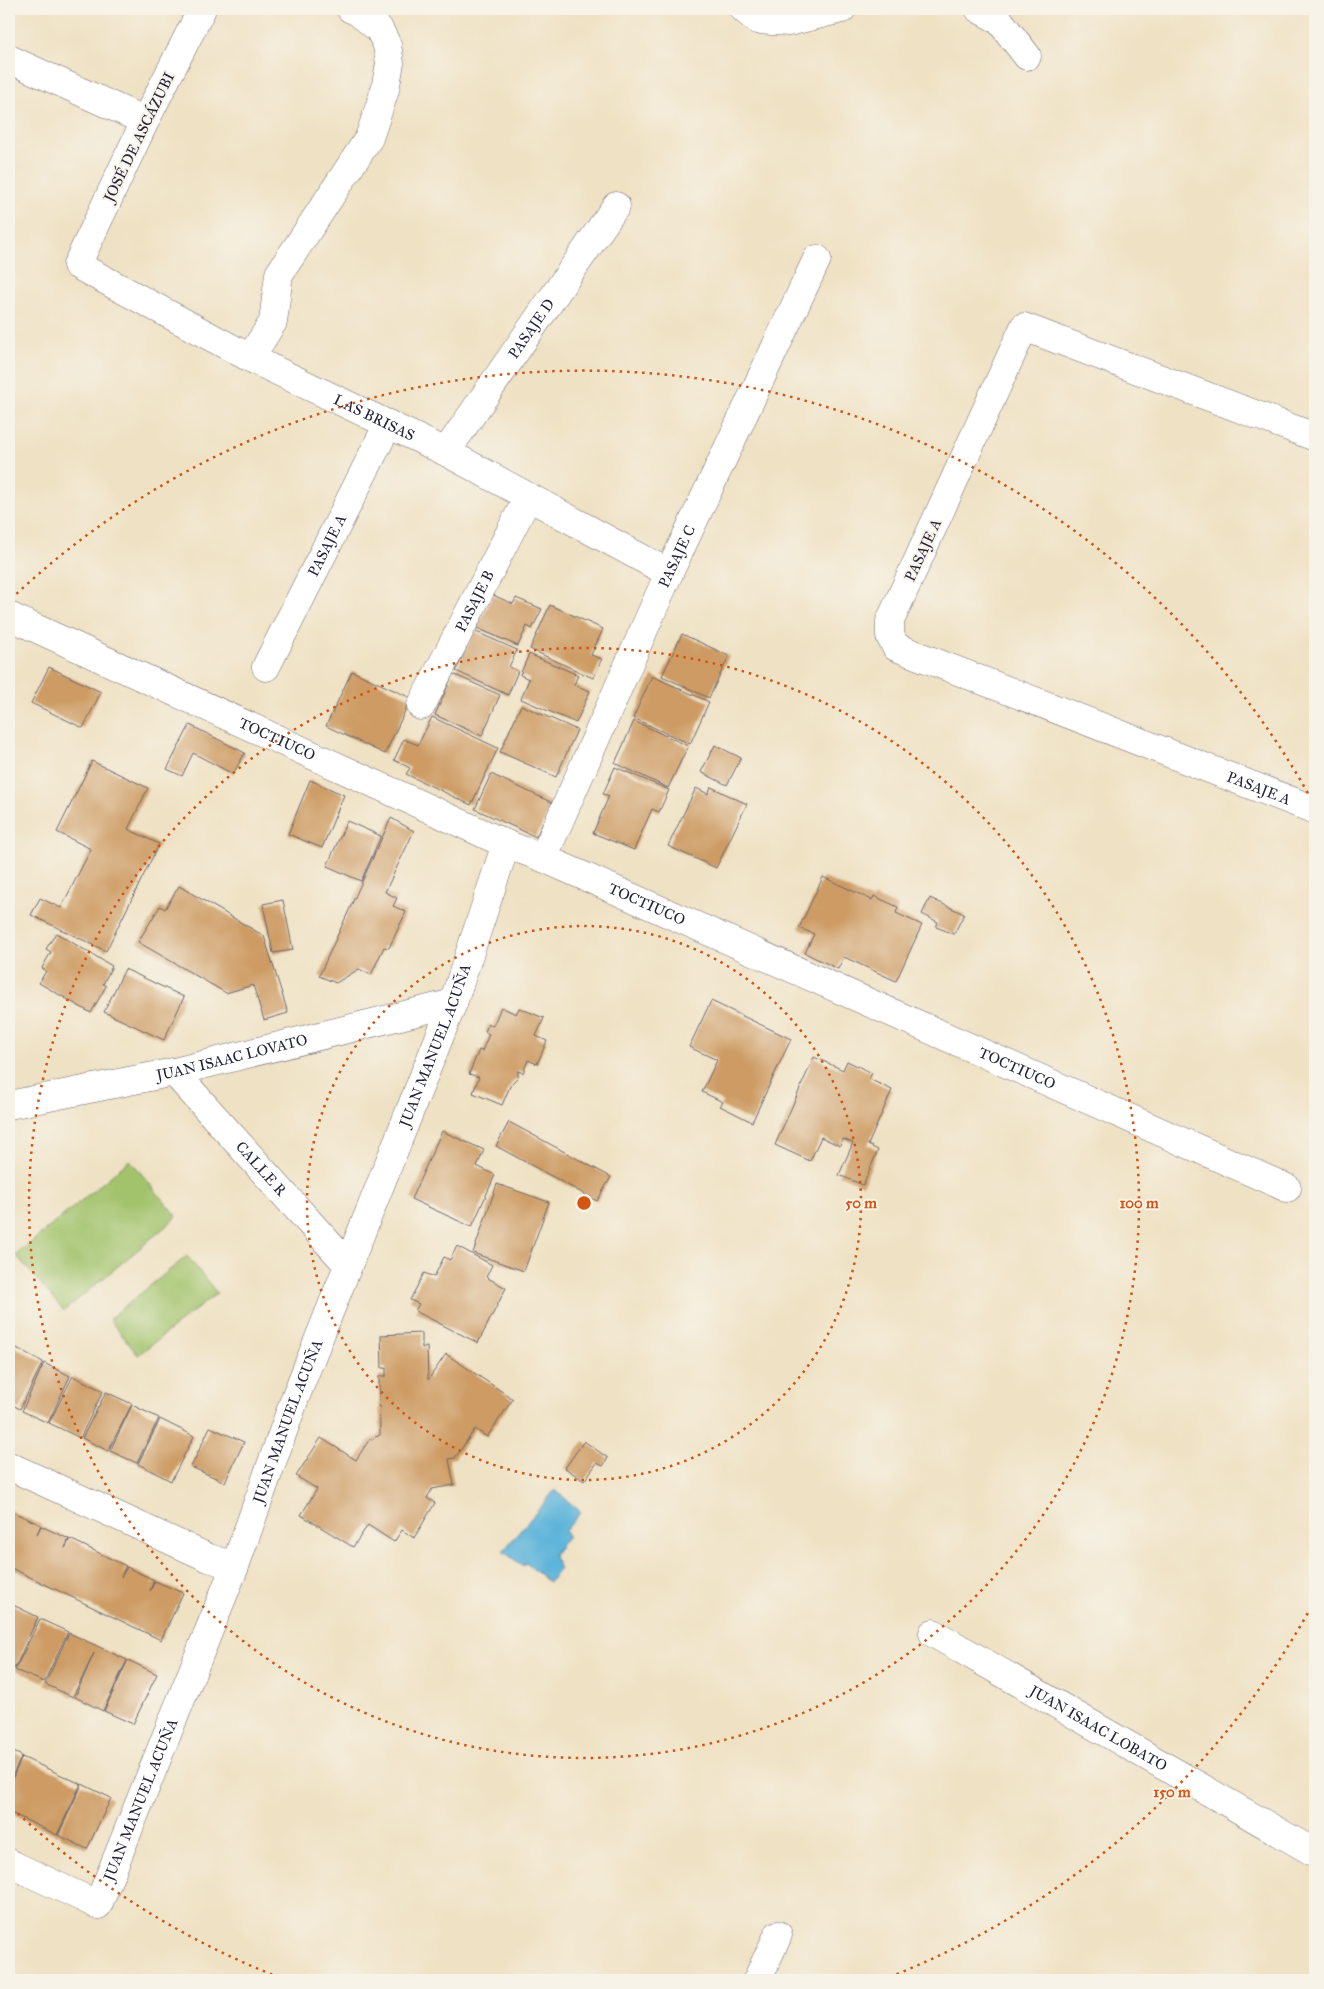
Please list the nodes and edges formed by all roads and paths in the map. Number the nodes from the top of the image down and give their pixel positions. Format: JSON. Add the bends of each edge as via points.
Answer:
{"nodes":[{"id":1,"x":202,"y":9,"type":"edge"},
{"id":2,"x":351,"y":9,"type":"edge"},
{"id":3,"x":744,"y":9,"type":"edge"},
{"id":4,"x":842,"y":9,"type":"edge"},
{"id":5,"x":979,"y":9,"type":"edge"},
{"id":6,"x":1027,"y":56,"type":"dead end"},
{"id":7,"x":9,"y":59,"type":"edge"},
{"id":8,"x":145,"y":122,"type":"junction"},
{"id":9,"x":616,"y":206,"type":"dead end"},
{"id":10,"x":817,"y":259,"type":"dead end"},
{"id":11,"x":77,"y":265,"type":"joint"},
{"id":12,"x":250,"y":358,"type":"junction"},
{"id":13,"x":388,"y":424,"type":"junction"},
{"id":14,"x":1315,"y":437,"type":"edge"},
{"id":15,"x":446,"y":452,"type":"junction"},
{"id":16,"x":528,"y":497,"type":"junction"},
{"id":17,"x":669,"y":573,"type":"junction"},
{"id":18,"x":9,"y":616,"type":"edge"},
{"id":19,"x":266,"y":667,"type":"dead end"},
{"id":20,"x":421,"y":706,"type":"dead end"},
{"id":21,"x":1315,"y":810,"type":"edge"},
{"id":22,"x":506,"y":844,"type":"junction"},
{"id":23,"x":543,"y":858,"type":"junction"},
{"id":24,"x":453,"y":1003,"type":"junction"},
{"id":25,"x":174,"y":1072,"type":"junction"},
{"id":26,"x":9,"y":1105,"type":"edge"},
{"id":27,"x":1287,"y":1188,"type":"dead end"},
{"id":28,"x":348,"y":1265,"type":"junction"},
{"id":29,"x":9,"y":1466,"type":"edge"},
{"id":30,"x":235,"y":1566,"type":"junction"},
{"id":31,"x":933,"y":1633,"type":"dead end"},
{"id":32,"x":1315,"y":1853,"type":"edge"},
{"id":33,"x":9,"y":1864,"type":"edge"},
{"id":34,"x":778,"y":1935,"type":"dead end"},
{"id":35,"x":756,"y":1980,"type":"edge"}],
"edges":[{"from":1,"to":8,"type":"street","name":"JOSÉ DE ASCÁZUBI"},
{"from":2,"to":12,"type":"street","via":[[379,29],[387,45],[390,63],[385,90],[369,138],[279,274],[273,322]]},
{"from":3,"to":4,"type":"street","via":[[757,20],[789,22]]},
{"from":5,"to":6,"type":"street","via":[[1000,20]]},
{"from":7,"to":8,"type":"street"},
{"from":8,"to":11,"type":"street","name":"JOSÉ DE ASCÁZUBI"},
{"from":9,"to":15,"type":"street","name":"PASAJE D"},
{"from":10,"to":17,"type":"street","name":"PASAJE C"},
{"from":11,"to":12,"type":"street","name":"LAS BRISAS"},
{"from":12,"to":13,"type":"street","name":"LAS BRISAS"},
{"from":13,"to":15,"type":"street","name":"LAS BRISAS"},
{"from":13,"to":19,"type":"street","name":"PASAJE A"},
{"from":14,"to":21,"type":"street","name":"PASAJE A","via":[[1024,327],[890,621],[890,636],[896,647]]},
{"from":15,"to":16,"type":"street","name":"LAS BRISAS"},
{"from":16,"to":17,"type":"street","name":"LAS BRISAS"},
{"from":16,"to":20,"type":"street","name":"PASAJE B"},
{"from":17,"to":23,"type":"street","name":"PASAJE C"},
{"from":18,"to":22,"type":"street","name":"TOCTIUCO"},
{"from":22,"to":23,"type":"street","name":"TOCTIUCO"},
{"from":22,"to":24,"type":"street","name":"JUAN MANUEL ACUÑA"},
{"from":23,"to":27,"type":"street","name":"TOCTIUCO"},
{"from":24,"to":25,"type":"street","name":"JUAN ISAAC LOVATO"},
{"from":24,"to":28,"type":"street","name":"JUAN MANUEL ACUÑA"},
{"from":25,"to":26,"type":"street","name":"JUAN ISAAC LOVATO"},
{"from":25,"to":28,"type":"street","name":"CALLE R"},
{"from":28,"to":30,"type":"street","name":"JUAN MANUEL ACUÑA","via":[[295,1398]]},
{"from":29,"to":30,"type":"street","via":[[209,1558]]},
{"from":30,"to":33,"type":"street","name":"JUAN MANUEL ACUÑA","via":[[98,1904]]},
{"from":31,"to":32,"type":"street","name":"JUAN ISAAC LOBATO"},
{"from":34,"to":35,"type":"street"}]}
